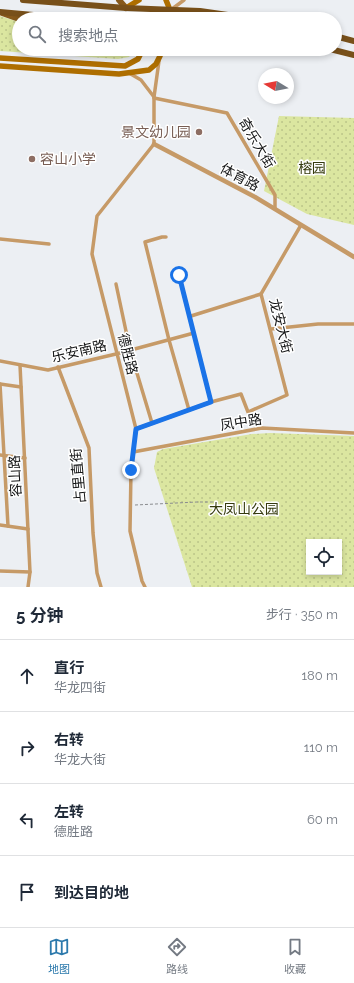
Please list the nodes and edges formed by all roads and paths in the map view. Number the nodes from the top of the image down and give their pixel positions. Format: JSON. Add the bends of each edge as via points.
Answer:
{"nodes":[{"id":1,"x":23,"y":0,"type":"edge"},
{"id":2,"x":119,"y":0,"type":"edge"},
{"id":3,"x":139,"y":0,"type":"edge"},
{"id":4,"x":166,"y":0,"type":"edge"},
{"id":5,"x":184,"y":0,"type":"edge"},
{"id":6,"x":126,"y":8,"type":"junction"},
{"id":7,"x":170,"y":10,"type":"junction"},
{"id":8,"x":0,"y":12,"type":"edge"},
{"id":9,"x":207,"y":12,"type":"edge"},
{"id":10,"x":12,"y":13,"type":"edge"},
{"id":11,"x":12,"y":16,"type":"edge"},
{"id":12,"x":342,"y":38,"type":"edge"},
{"id":13,"x":354,"y":41,"type":"edge"},
{"id":14,"x":342,"y":52,"type":"edge"},
{"id":15,"x":354,"y":55,"type":"edge"},
{"id":16,"x":140,"y":56,"type":"edge"},
{"id":17,"x":160,"y":56,"type":"joint"},
{"id":18,"x":0,"y":58,"type":"edge"},
{"id":19,"x":0,"y":66,"type":"edge"},
{"id":20,"x":128,"y":73,"type":"junction"},
{"id":21,"x":154,"y":98,"type":"junction"},
{"id":22,"x":154,"y":144,"type":"junction"},
{"id":23,"x":275,"y":209,"type":"junction"},
{"id":24,"x":301,"y":225,"type":"junction"},
{"id":25,"x":166,"y":237,"type":"dead end"},
{"id":26,"x":0,"y":239,"type":"edge"},
{"id":27,"x":49,"y":244,"type":"dead end"},
{"id":28,"x":354,"y":258,"type":"edge"},
{"id":29,"x":179,"y":275,"type":"dead end"},
{"id":30,"x":116,"y":284,"type":"dead end"},
{"id":31,"x":261,"y":294,"type":"junction"},
{"id":32,"x":190,"y":316,"type":"junction"},
{"id":33,"x":354,"y":324,"type":"edge"},
{"id":34,"x":271,"y":329,"type":"junction"},
{"id":35,"x":194,"y":333,"type":"junction"},
{"id":36,"x":169,"y":340,"type":"junction"},
{"id":37,"x":130,"y":350,"type":"junction"},
{"id":38,"x":116,"y":354,"type":"junction"},
{"id":39,"x":0,"y":361,"type":"edge"},
{"id":40,"x":20,"y":365,"type":"junction"},
{"id":41,"x":58,"y":367,"type":"junction"},
{"id":42,"x":0,"y":384,"type":"edge"},
{"id":43,"x":21,"y":387,"type":"junction"},
{"id":44,"x":211,"y":402,"type":"junction"},
{"id":45,"x":190,"y":410,"type":"junction"},
{"id":46,"x":152,"y":424,"type":"junction"},
{"id":47,"x":136,"y":429,"type":"junction"},
{"id":48,"x":354,"y":433,"type":"edge"},
{"id":49,"x":134,"y":452,"type":"junction"},
{"id":50,"x":0,"y":454,"type":"edge"},
{"id":51,"x":25,"y":458,"type":"junction"},
{"id":52,"x":221,"y":502,"type":"dead end"},
{"id":53,"x":130,"y":506,"type":"junction"},
{"id":54,"x":0,"y":525,"type":"edge"},
{"id":55,"x":8,"y":526,"type":"junction"},
{"id":56,"x":28,"y":529,"type":"junction"},
{"id":57,"x":0,"y":572,"type":"edge"},
{"id":58,"x":30,"y":572,"type":"junction"},
{"id":59,"x":28,"y":587,"type":"edge"},
{"id":60,"x":101,"y":587,"type":"edge"},
{"id":61,"x":145,"y":587,"type":"edge"}],
"edges":[{"from":1,"to":6,"type":"highway"},
{"from":2,"to":6,"type":"main road"},
{"from":3,"to":6,"type":"main road"},
{"from":4,"to":7,"type":"main road"},
{"from":5,"to":7,"type":"street"},
{"from":6,"to":7,"type":"highway"},
{"from":7,"to":9,"type":"highway"},
{"from":8,"to":10,"type":"highway"},
{"from":8,"to":11,"type":"main road"},
{"from":12,"to":13,"type":"highway"},
{"from":14,"to":15,"type":"highway"},
{"from":16,"to":18,"type":"main road","via":[[125,66]]},
{"from":17,"to":20,"type":"main road","via":[[149,70]]},
{"from":17,"to":21,"type":"street"},
{"from":19,"to":20,"type":"main road"},
{"from":20,"to":21,"type":"street","via":[[141,80]]},
{"from":21,"to":22,"type":"street"},
{"from":21,"to":23,"type":"street","name":"奇乐大街","via":[[227,113],[275,195]]},
{"from":22,"to":23,"type":"street","name":"体育路"},
{"from":22,"to":38,"type":"street","name":"德胜路","via":[[97,216],[92,254]]},
{"from":23,"to":24,"type":"street","name":"体育路"},
{"from":24,"to":28,"type":"street","name":"体育路"},
{"from":24,"to":31,"type":"street","name":"龙安大街"},
{"from":25,"to":36,"type":"street","via":[[145,242]]},
{"from":26,"to":27,"type":"street"},
{"from":29,"to":32,"type":"street"},
{"from":30,"to":37,"type":"street"},
{"from":31,"to":32,"type":"street"},
{"from":31,"to":34,"type":"street","name":"龙安大街"},
{"from":32,"to":35,"type":"street"},
{"from":33,"to":34,"type":"street","via":[[318,324]]},
{"from":34,"to":44,"type":"street","name":"龙安大街","via":[[286,395],[248,412],[241,394]]},
{"from":35,"to":36,"type":"street","name":"乐安南路"},
{"from":35,"to":44,"type":"street"},
{"from":36,"to":37,"type":"street","name":"乐安南路"},
{"from":36,"to":45,"type":"street"},
{"from":37,"to":38,"type":"street","name":"乐安南路"},
{"from":37,"to":46,"type":"street"},
{"from":38,"to":41,"type":"street","name":"乐安南路"},
{"from":38,"to":47,"type":"street","name":"德胜路"},
{"from":39,"to":40,"type":"street","name":"乐安南路"},
{"from":40,"to":41,"type":"street","name":"乐安南路","via":[[48,370]]},
{"from":40,"to":43,"type":"street","name":"容山路"},
{"from":41,"to":60,"type":"street","name":"占里直街","via":[[89,448],[93,533]]},
{"from":42,"to":43,"type":"street"},
{"from":42,"to":55,"type":"street"},
{"from":43,"to":51,"type":"street","name":"容山路"},
{"from":44,"to":45,"type":"street"},
{"from":45,"to":46,"type":"street"},
{"from":46,"to":47,"type":"street"},
{"from":47,"to":49,"type":"street","name":"德胜路"},
{"from":48,"to":49,"type":"street","name":"凤中路","via":[[262,428]]},
{"from":49,"to":53,"type":"street","name":"德胜路"},
{"from":50,"to":51,"type":"street"},
{"from":51,"to":56,"type":"street","name":"容山路"},
{"from":52,"to":53,"type":"path"},
{"from":53,"to":61,"type":"street","name":"德胜路","via":[[130,531]]},
{"from":54,"to":55,"type":"street"},
{"from":55,"to":56,"type":"street"},
{"from":56,"to":58,"type":"street","name":"容山路"},
{"from":57,"to":58,"type":"street"},
{"from":58,"to":59,"type":"street","name":"容山路"}]}
